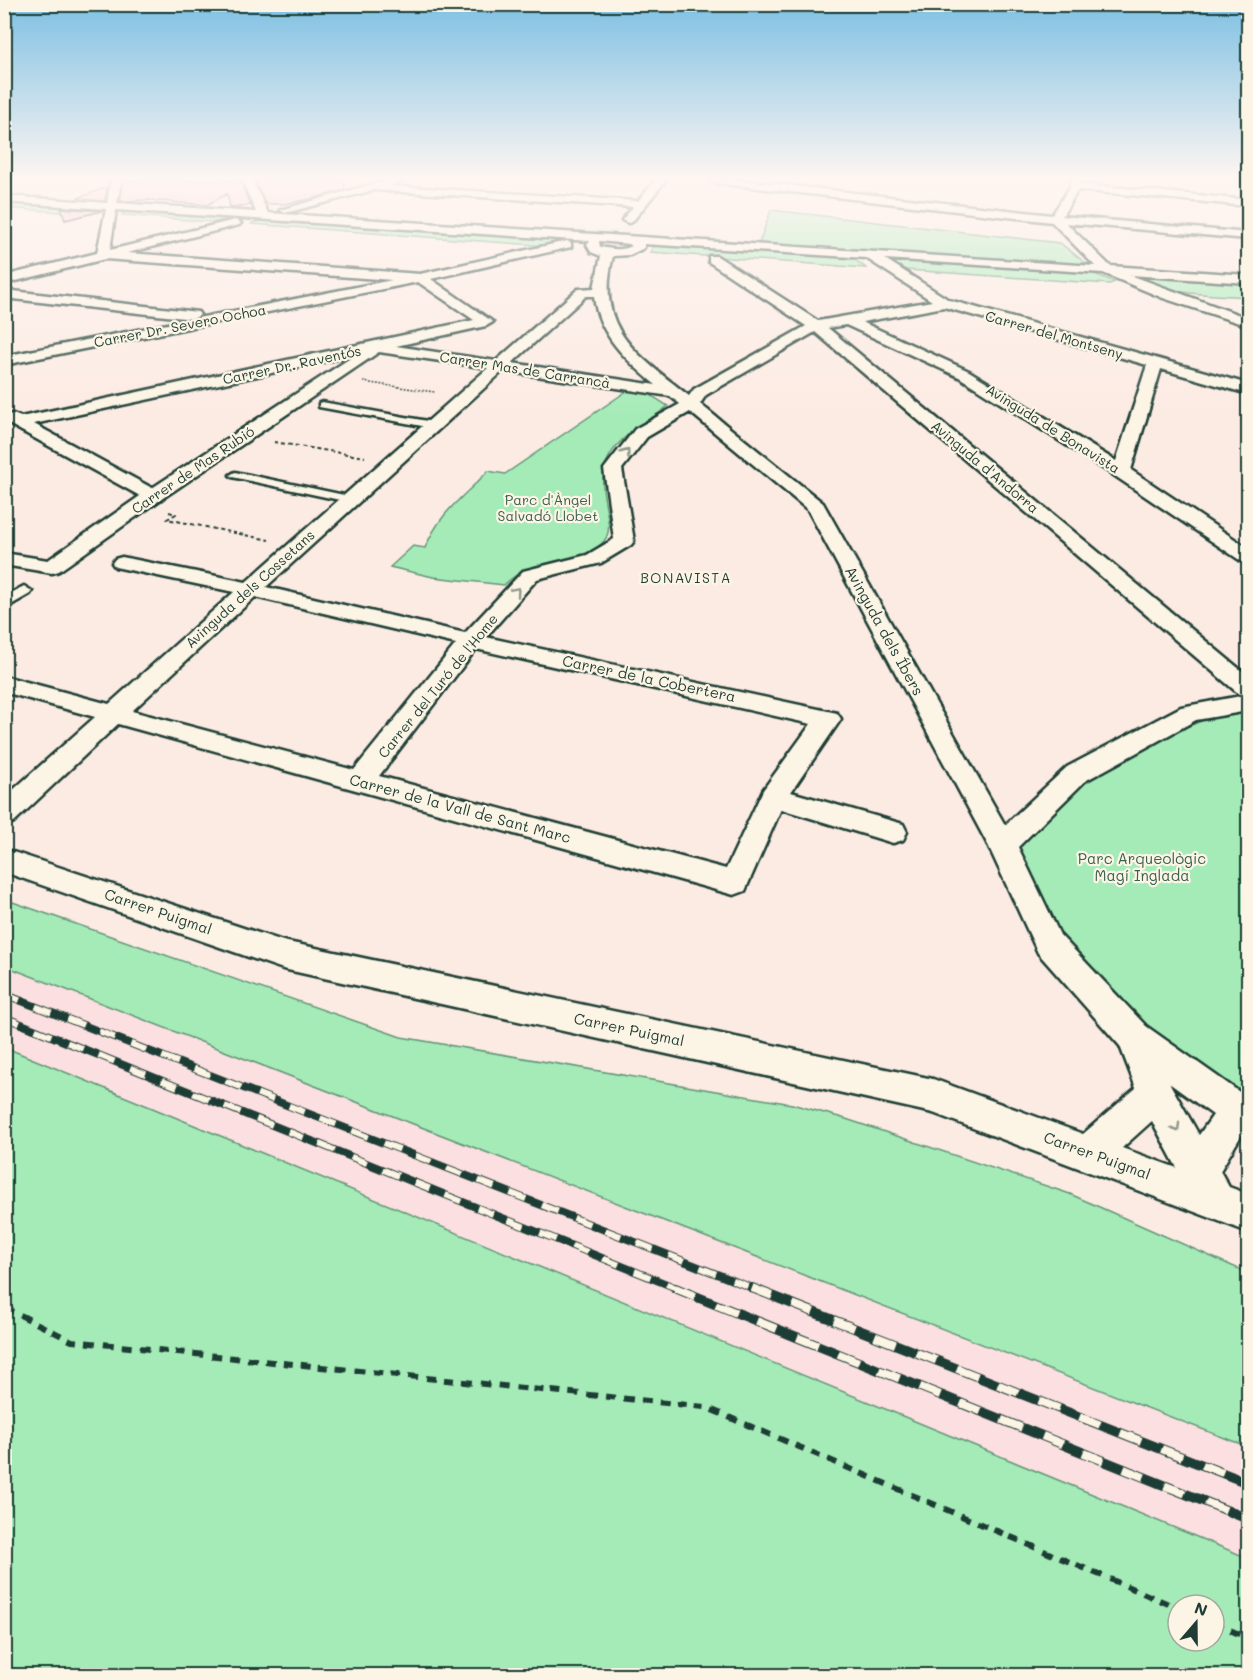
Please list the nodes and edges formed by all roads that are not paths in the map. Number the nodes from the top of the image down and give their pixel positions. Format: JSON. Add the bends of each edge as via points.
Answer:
{"nodes":[{"id":1,"x":90,"y":258,"type":"edge"},
{"id":2,"x":150,"y":258,"type":"edge"},
{"id":3,"x":508,"y":258,"type":"edge"},
{"id":4,"x":610,"y":258,"type":"edge"},
{"id":5,"x":832,"y":258,"type":"edge"},
{"id":6,"x":1095,"y":258,"type":"edge"},
{"id":7,"x":737,"y":261,"type":"dead end"},
{"id":8,"x":869,"y":262,"type":"junction"},
{"id":9,"x":890,"y":270,"type":"junction"},
{"id":10,"x":1108,"y":271,"type":"junction"},
{"id":11,"x":925,"y":273,"type":"dead end"},
{"id":12,"x":420,"y":278,"type":"junction"},
{"id":13,"x":1248,"y":279,"type":"edge"},
{"id":14,"x":4,"y":280,"type":"edge"},
{"id":15,"x":1109,"y":286,"type":"dead end"},
{"id":16,"x":1148,"y":288,"type":"junction"},
{"id":17,"x":599,"y":292,"type":"junction"},
{"id":18,"x":4,"y":294,"type":"edge"},
{"id":19,"x":1168,"y":295,"type":"junction"},
{"id":20,"x":1226,"y":299,"type":"dead end"},
{"id":21,"x":944,"y":303,"type":"junction"},
{"id":22,"x":219,"y":318,"type":"junction"},
{"id":23,"x":847,"y":320,"type":"junction"},
{"id":24,"x":1248,"y":322,"type":"edge"},
{"id":25,"x":815,"y":326,"type":"junction"},
{"id":26,"x":376,"y":347,"type":"junction"},
{"id":27,"x":4,"y":361,"type":"edge"},
{"id":28,"x":1155,"y":364,"type":"junction"},
{"id":29,"x":500,"y":366,"type":"junction"},
{"id":30,"x":1248,"y":389,"type":"edge"},
{"id":31,"x":682,"y":399,"type":"junction"},
{"id":32,"x":321,"y":405,"type":"dead end"},
{"id":33,"x":12,"y":418,"type":"edge"},
{"id":34,"x":433,"y":425,"type":"junction"},
{"id":35,"x":1121,"y":472,"type":"junction"},
{"id":36,"x":235,"y":475,"type":"dead end"},
{"id":37,"x":349,"y":500,"type":"junction"},
{"id":38,"x":146,"y":501,"type":"junction"},
{"id":39,"x":1248,"y":557,"type":"edge"},
{"id":40,"x":4,"y":559,"type":"edge"},
{"id":41,"x":122,"y":563,"type":"dead end"},
{"id":42,"x":249,"y":589,"type":"junction"},
{"id":43,"x":24,"y":591,"type":"dead end"},
{"id":44,"x":4,"y":604,"type":"edge"},
{"id":45,"x":471,"y":641,"type":"junction"},
{"id":46,"x":4,"y":684,"type":"edge"},
{"id":47,"x":1248,"y":688,"type":"edge"},
{"id":48,"x":1248,"y":703,"type":"edge"},
{"id":49,"x":114,"y":714,"type":"junction"},
{"id":50,"x":828,"y":719,"type":"joint"},
{"id":51,"x":359,"y":782,"type":"junction"},
{"id":52,"x":773,"y":797,"type":"junction"},
{"id":53,"x":4,"y":815,"type":"edge"},
{"id":54,"x":893,"y":832,"type":"dead end"},
{"id":55,"x":1002,"y":845,"type":"junction"},
{"id":56,"x":4,"y":860,"type":"edge"},
{"id":57,"x":1134,"y":1037,"type":"junction"},
{"id":58,"x":1156,"y":1094,"type":"junction"},
{"id":59,"x":1242,"y":1115,"type":"edge"},
{"id":60,"x":1089,"y":1153,"type":"junction"},
{"id":61,"x":1199,"y":1170,"type":"junction"},
{"id":62,"x":1232,"y":1207,"type":"edge"}],
"edges":[{"from":1,"to":14,"type":"street"},
{"from":2,"to":12,"type":"street"},
{"from":3,"to":12,"type":"street","name":"Carrer Dr. Severo Ochoa"},
{"from":4,"to":17,"type":"street","name":"Avinguda dels Íbers"},
{"from":5,"to":8,"type":"street"},
{"from":6,"to":10,"type":"street"},
{"from":7,"to":25,"type":"street","name":"Avinguda d'Andorra","via":[[707,259]]},
{"from":8,"to":9,"type":"street","name":"Carrer del Montseny"},
{"from":8,"to":10,"type":"street"},
{"from":9,"to":11,"type":"street"},
{"from":9,"to":21,"type":"street","name":"Carrer del Montseny"},
{"from":10,"to":13,"type":"street"},
{"from":10,"to":16,"type":"street"},
{"from":12,"to":22,"type":"street","name":"Carrer Dr. Severo Ochoa"},
{"from":12,"to":26,"type":"street","name":"Carrer Dr. Raventós","via":[[486,322]]},
{"from":15,"to":16,"type":"street"},
{"from":16,"to":19,"type":"street"},
{"from":17,"to":29,"type":"street","name":"Avinguda dels Cossetans","via":[[583,292]]},
{"from":17,"to":31,"type":"street","name":"Avinguda dels Íbers","via":[[613,335],[633,359]]},
{"from":18,"to":22,"type":"street"},
{"from":19,"to":20,"type":"street"},
{"from":19,"to":24,"type":"street"},
{"from":21,"to":23,"type":"street","name":"Carrer del Turó de l'Home"},
{"from":21,"to":28,"type":"street","name":"Carrer del Montseny"},
{"from":22,"to":27,"type":"street","name":"Carrer Dr. Severo Ochoa"},
{"from":23,"to":25,"type":"street","name":"Carrer del Turó de l'Home"},
{"from":23,"to":35,"type":"street","name":"Avinguda de Bonavista","via":[[964,374]]},
{"from":25,"to":31,"type":"street","name":"Carrer del Turó de l'Home"},
{"from":25,"to":47,"type":"street","name":"Avinguda d'Andorra"},
{"from":26,"to":29,"type":"street","name":"Carrer Mas de Carrancà"},
{"from":26,"to":33,"type":"street","name":"Carrer Dr. Raventós"},
{"from":26,"to":38,"type":"street","name":"Carrer de Mas Rubió"},
{"from":28,"to":30,"type":"street","name":"Carrer del Montseny"},
{"from":28,"to":35,"type":"street"},
{"from":29,"to":31,"type":"street","name":"Carrer Mas de Carrancà"},
{"from":29,"to":34,"type":"street","name":"Avinguda dels Cossetans"},
{"from":45,"to":31,"type":"street","name":"Carrer del Turó de l'Home","one_way":true,"via":[[530,575],[594,559],[624,542],[614,469],[640,433]]},
{"from":31,"to":55,"type":"street","name":"Avinguda dels Íbers","via":[[816,507]]},
{"from":32,"to":34,"type":"lane"},
{"from":33,"to":38,"type":"street"},
{"from":34,"to":37,"type":"street","name":"Avinguda dels Cossetans"},
{"from":35,"to":39,"type":"street","name":"Avinguda de Bonavista"},
{"from":36,"to":37,"type":"lane"},
{"from":37,"to":42,"type":"street","name":"Avinguda dels Cossetans"},
{"from":38,"to":40,"type":"street","name":"Carrer de Mas Rubió","via":[[52,567]]},
{"from":41,"to":42,"type":"street","name":"Carrer de la Cobertera"},
{"from":42,"to":45,"type":"street","name":"Carrer de la Cobertera"},
{"from":42,"to":49,"type":"street","name":"Avinguda dels Cossetans"},
{"from":43,"to":44,"type":"street"},
{"from":45,"to":50,"type":"street","name":"Carrer de la Cobertera"},
{"from":45,"to":51,"type":"street","name":"Carrer del Turó de l'Home"},
{"from":46,"to":49,"type":"street","name":"Carrer de la Vall de Sant Marc"},
{"from":48,"to":55,"type":"street","via":[[1190,713],[1076,774]]},
{"from":49,"to":51,"type":"street","name":"Carrer de la Vall de Sant Marc"},
{"from":49,"to":53,"type":"street","name":"Avinguda dels Cossetans"},
{"from":50,"to":52,"type":"street","name":"Carrer de la Vall de Sant Marc"},
{"from":51,"to":52,"type":"street","name":"Carrer de la Vall de Sant Marc","via":[[734,883]]},
{"from":52,"to":54,"type":"street"},
{"from":55,"to":57,"type":"street","name":"Avinguda dels Íbers","via":[[1049,944]]},
{"from":56,"to":60,"type":"street","name":"Carrer Puigmal","via":[[283,955],[933,1096]]},
{"from":57,"to":58,"type":"street","name":"Avinguda dels Íbers"},
{"from":57,"to":59,"type":"street","name":"Avinguda dels Íbers"},
{"from":58,"to":60,"type":"street"},
{"from":58,"to":61,"type":"street","name":"Avinguda dels Íbers","one_way":true},
{"from":59,"to":61,"type":"street","name":"Avinguda dels Íbers"},
{"from":60,"to":62,"type":"street","name":"Carrer Puigmal"},
{"from":61,"to":62,"type":"street","name":"Avinguda dels Íbers"}]}
